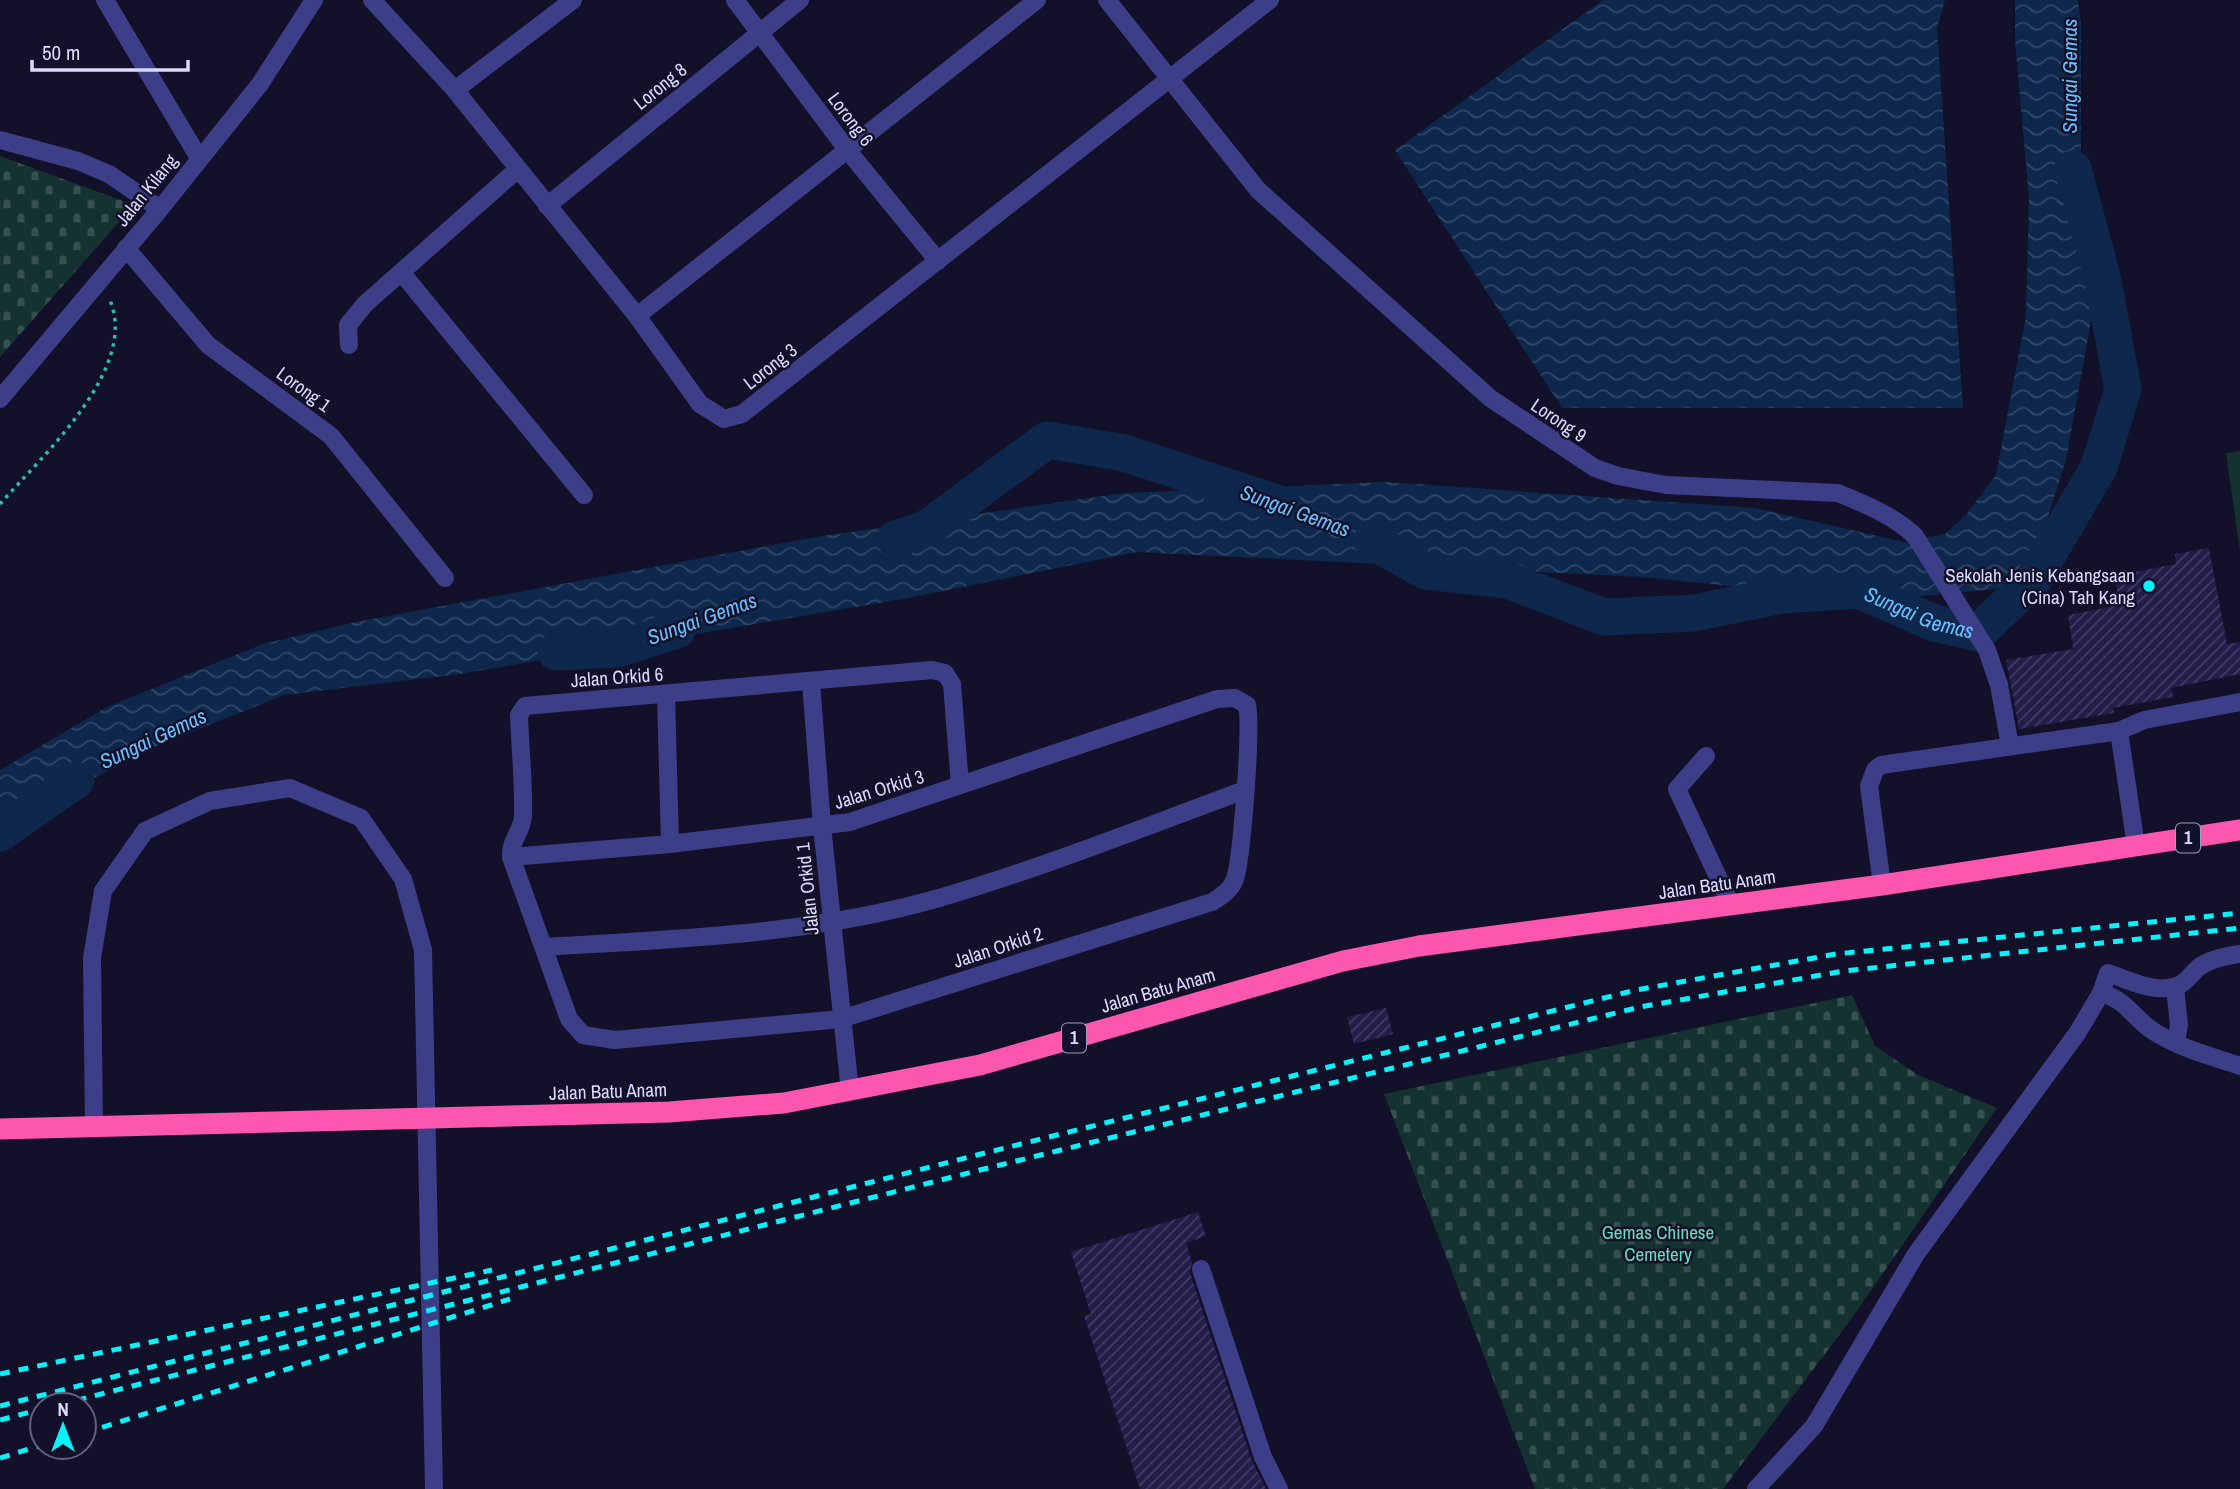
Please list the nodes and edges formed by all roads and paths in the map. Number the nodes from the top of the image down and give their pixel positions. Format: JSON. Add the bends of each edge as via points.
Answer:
{"nodes":[{"id":1,"x":105,"y":0,"type":"edge"},
{"id":2,"x":314,"y":0,"type":"edge"},
{"id":3,"x":372,"y":0,"type":"edge"},
{"id":4,"x":573,"y":0,"type":"edge"},
{"id":5,"x":735,"y":0,"type":"edge"},
{"id":6,"x":800,"y":0,"type":"edge"},
{"id":7,"x":1037,"y":0,"type":"edge"},
{"id":8,"x":1107,"y":0,"type":"edge"},
{"id":9,"x":1270,"y":0,"type":"edge"},
{"id":10,"x":759,"y":32,"type":"junction"},
{"id":11,"x":1168,"y":81,"type":"junction"},
{"id":12,"x":455,"y":90,"type":"junction"},
{"id":13,"x":0,"y":140,"type":"edge"},
{"id":14,"x":849,"y":152,"type":"junction"},
{"id":15,"x":199,"y":158,"type":"junction"},
{"id":16,"x":518,"y":169,"type":"junction"},
{"id":17,"x":547,"y":206,"type":"junction"},
{"id":18,"x":160,"y":209,"type":"junction"},
{"id":19,"x":126,"y":247,"type":"junction"},
{"id":20,"x":938,"y":261,"type":"junction"},
{"id":21,"x":401,"y":272,"type":"junction"},
{"id":22,"x":100,"y":280,"type":"junction"},
{"id":23,"x":637,"y":316,"type":"junction"},
{"id":24,"x":349,"y":345,"type":"dead end"},
{"id":25,"x":0,"y":399,"type":"edge"},
{"id":26,"x":584,"y":495,"type":"dead end"},
{"id":27,"x":0,"y":504,"type":"edge"},
{"id":28,"x":445,"y":578,"type":"dead end"},
{"id":29,"x":811,"y":682,"type":"junction"},
{"id":30,"x":666,"y":695,"type":"junction"},
{"id":31,"x":1244,"y":700,"type":"joint"},
{"id":32,"x":2240,"y":702,"type":"edge"},
{"id":33,"x":2119,"y":731,"type":"junction"},
{"id":34,"x":2010,"y":746,"type":"junction"},
{"id":35,"x":1706,"y":756,"type":"dead end"},
{"id":36,"x":960,"y":785,"type":"junction"},
{"id":37,"x":1245,"y":790,"type":"junction"},
{"id":38,"x":822,"y":826,"type":"junction"},
{"id":39,"x":2240,"y":830,"type":"edge"},
{"id":40,"x":670,"y":844,"type":"junction"},
{"id":41,"x":2136,"y":846,"type":"junction"},
{"id":42,"x":511,"y":857,"type":"junction"},
{"id":43,"x":1882,"y":885,"type":"junction"},
{"id":44,"x":1731,"y":905,"type":"junction"},
{"id":45,"x":832,"y":921,"type":"junction"},
{"id":46,"x":544,"y":947,"type":"junction"},
{"id":47,"x":2240,"y":954,"type":"edge"},
{"id":48,"x":2175,"y":987,"type":"junction"},
{"id":49,"x":2101,"y":993,"type":"junction"},
{"id":50,"x":841,"y":1019,"type":"junction"},
{"id":51,"x":2176,"y":1042,"type":"junction"},
{"id":52,"x":2240,"y":1066,"type":"edge"},
{"id":53,"x":850,"y":1091,"type":"junction"},
{"id":54,"x":94,"y":1126,"type":"junction"},
{"id":55,"x":0,"y":1129,"type":"edge"},
{"id":56,"x":1201,"y":1269,"type":"dead end"},
{"id":57,"x":434,"y":1489,"type":"edge"},
{"id":58,"x":1279,"y":1489,"type":"edge"},
{"id":59,"x":1756,"y":1489,"type":"edge"}],
"edges":[{"from":1,"to":15,"type":"street"},
{"from":2,"to":15,"type":"street","name":"Jalan Kilang","via":[[278,61]]},
{"from":3,"to":12,"type":"street","name":"Lorong 3"},
{"from":4,"to":12,"type":"street"},
{"from":5,"to":10,"type":"street","name":"Lorong 6"},
{"from":6,"to":10,"type":"street","name":"Lorong 8"},
{"from":7,"to":14,"type":"street"},
{"from":8,"to":11,"type":"street","name":"Lorong 9"},
{"from":9,"to":11,"type":"street","name":"Lorong 3"},
{"from":10,"to":14,"type":"street","name":"Lorong 6"},
{"from":10,"to":17,"type":"street","name":"Lorong 8"},
{"from":11,"to":20,"type":"street","name":"Lorong 3"},
{"from":11,"to":34,"type":"street","name":"Lorong 9","via":[[1258,190],[1489,398],[1595,468],[1666,485],[1838,494],[1864,503],[1915,536],[1987,650],[1999,685]]},
{"from":12,"to":16,"type":"street","name":"Lorong 3"},
{"from":13,"to":18,"type":"street","via":[[109,174]]},
{"from":14,"to":20,"type":"street","name":"Lorong 6"},
{"from":14,"to":23,"type":"street"},
{"from":15,"to":18,"type":"street","name":"Jalan Kilang"},
{"from":16,"to":17,"type":"street","name":"Lorong 3"},
{"from":16,"to":21,"type":"street"},
{"from":17,"to":23,"type":"street","name":"Lorong 3"},
{"from":18,"to":19,"type":"street","name":"Jalan Kilang"},
{"from":19,"to":22,"type":"street","name":"Jalan Kilang"},
{"from":19,"to":28,"type":"street","name":"Lorong 1","via":[[208,345],[331,436]]},
{"from":20,"to":23,"type":"street","name":"Lorong 3","via":[[733,418],[715,416],[700,404]]},
{"from":21,"to":24,"type":"street","via":[[353,317],[348,325]]},
{"from":21,"to":26,"type":"street"},
{"from":22,"to":25,"type":"street","name":"Jalan Kilang"},
{"from":22,"to":27,"type":"path","via":[[116,322],[107,370]]},
{"from":29,"to":30,"type":"street","name":"Jalan Orkid 6"},
{"from":29,"to":36,"type":"street","name":"Jalan Orkid 6","via":[[919,669],[945,673],[954,696]]},
{"from":29,"to":38,"type":"street","name":"Jalan Orkid 1"},
{"from":30,"to":40,"type":"street"},
{"from":30,"to":42,"type":"street","name":"Jalan Orkid 6","via":[[522,708],[523,816]]},
{"from":31,"to":36,"type":"street","name":"Jalan Orkid 3","via":[[1217,699]]},
{"from":31,"to":37,"type":"street","name":"Jalan Orkid 2","via":[[1248,710]]},
{"from":32,"to":33,"type":"street","via":[[2144,720]]},
{"from":33,"to":34,"type":"street"},
{"from":33,"to":41,"type":"street"},
{"from":34,"to":43,"type":"street","via":[[1888,762],[1875,770],[1869,786]]},
{"from":35,"to":44,"type":"street","via":[[1677,789]]},
{"from":36,"to":38,"type":"street","name":"Jalan Orkid 3","via":[[850,822]]},
{"from":37,"to":45,"type":"street","via":[[938,898]]},
{"from":37,"to":50,"type":"street","name":"Jalan Orkid 2","via":[[1234,880],[1212,902]]},
{"from":38,"to":40,"type":"street","name":"Jalan Orkid 3"},
{"from":38,"to":45,"type":"street","name":"Jalan Orkid 1"},
{"from":39,"to":41,"type":"highway","name":"Jalan Batu Anam","number":"1"},
{"from":40,"to":42,"type":"street","name":"Jalan Orkid 3"},
{"from":41,"to":43,"type":"highway","name":"Jalan Batu Anam","number":"1"},
{"from":42,"to":46,"type":"street"},
{"from":43,"to":44,"type":"highway","name":"Jalan Batu Anam","number":"1"},
{"from":44,"to":53,"type":"highway","name":"Jalan Batu Anam","number":"1","via":[[1419,946],[1343,961],[980,1065]]},
{"from":45,"to":46,"type":"street","via":[[700,938]]},
{"from":45,"to":50,"type":"street","name":"Jalan Orkid 1"},
{"from":46,"to":50,"type":"street","name":"Jalan Orkid 2","via":[[569,1019],[583,1035],[615,1040]]},
{"from":47,"to":48,"type":"street","via":[[2199,967]]},
{"from":48,"to":49,"type":"street","via":[[2142,985],[2108,973]]},
{"from":48,"to":51,"type":"street"},
{"from":49,"to":51,"type":"street","via":[[2117,997],[2139,1020]]},
{"from":49,"to":59,"type":"street","via":[[2078,1032],[1916,1254],[1814,1426]]},
{"from":50,"to":53,"type":"street","name":"Jalan Orkid 1"},
{"from":51,"to":52,"type":"street"},
{"from":53,"to":54,"type":"highway","name":"Jalan Batu Anam","number":"1","via":[[669,1112]]},
{"from":54,"to":55,"type":"highway","name":"Jalan Batu Anam","number":"1"},
{"from":54,"to":57,"type":"street","via":[[92,958],[103,891],[145,831],[210,801],[290,788],[361,818],[403,879],[423,950]]},
{"from":56,"to":58,"type":"street","via":[[1263,1457]]}]}
